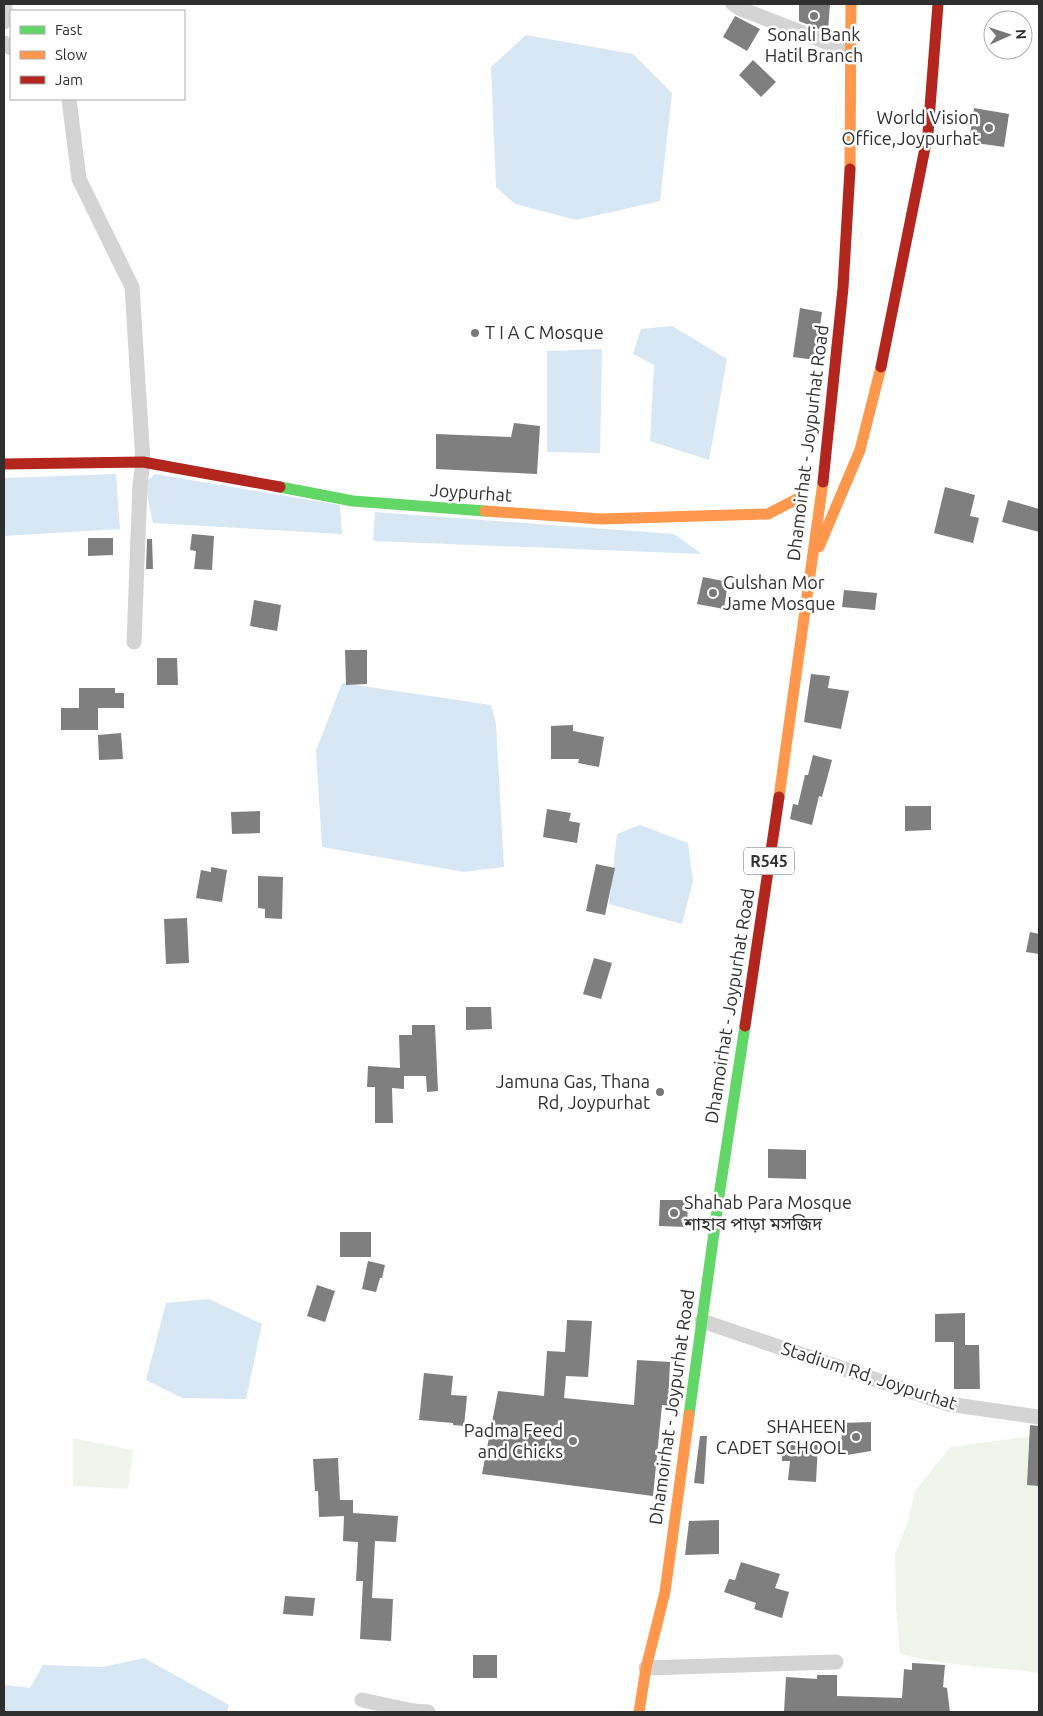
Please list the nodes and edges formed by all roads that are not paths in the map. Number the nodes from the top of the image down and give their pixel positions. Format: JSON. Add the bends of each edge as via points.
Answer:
{"nodes":[{"id":1,"x":5,"y":4,"type":"edge"},
{"id":2,"x":733,"y":4,"type":"edge"},
{"id":3,"x":851,"y":4,"type":"edge"},
{"id":4,"x":938,"y":4,"type":"edge"},
{"id":5,"x":4,"y":22,"type":"edge"},
{"id":6,"x":852,"y":52,"type":"junction"},
{"id":7,"x":69,"y":100,"type":"edge"},
{"id":8,"x":143,"y":462,"type":"junction"},
{"id":9,"x":4,"y":464,"type":"edge"},
{"id":10,"x":797,"y":499,"type":"dead end"},
{"id":11,"x":814,"y":561,"type":"junction"},
{"id":12,"x":134,"y":642,"type":"dead end"},
{"id":13,"x":702,"y":1321,"type":"junction"},
{"id":14,"x":1039,"y":1417,"type":"edge"},
{"id":15,"x":836,"y":1662,"type":"dead end"},
{"id":16,"x":646,"y":1668,"type":"junction"},
{"id":17,"x":362,"y":1700,"type":"dead end"},
{"id":18,"x":428,"y":1712,"type":"edge"},
{"id":19,"x":639,"y":1712,"type":"edge"}],
"edges":[{"from":1,"to":5,"type":"street"},
{"from":2,"to":6,"type":"street"},
{"from":3,"to":6,"type":"main road","name":"Dhamoirhat - Joypurhat Road","number":"R545"},
{"from":4,"to":11,"type":"main road","via":[[928,133],[888,343],[860,450]]},
{"from":6,"to":11,"type":"main road","name":"Dhamoirhat - Joypurhat Road","number":"R545","via":[[849,196],[839,331]]},
{"from":7,"to":8,"type":"street","via":[[79,179],[132,287]]},
{"from":8,"to":9,"type":"main road","name":"Joypurhat"},
{"from":8,"to":10,"type":"main road","name":"Joypurhat","via":[[353,502],[601,520],[768,514]]},
{"from":8,"to":12,"type":"street"},
{"from":11,"to":13,"type":"main road","name":"Dhamoirhat - Joypurhat Road","number":"R545"},
{"from":13,"to":14,"type":"street","name":"Stadium Rd, Joypurhat","via":[[948,1404]]},
{"from":13,"to":16,"type":"main road","name":"Dhamoirhat - Joypurhat Road","number":"R545","via":[[665,1592]]},
{"from":15,"to":16,"type":"street"},
{"from":16,"to":19,"type":"main road","name":"Dhamoirhat - Joypurhat Road","number":"R545"},
{"from":17,"to":18,"type":"street"}]}
